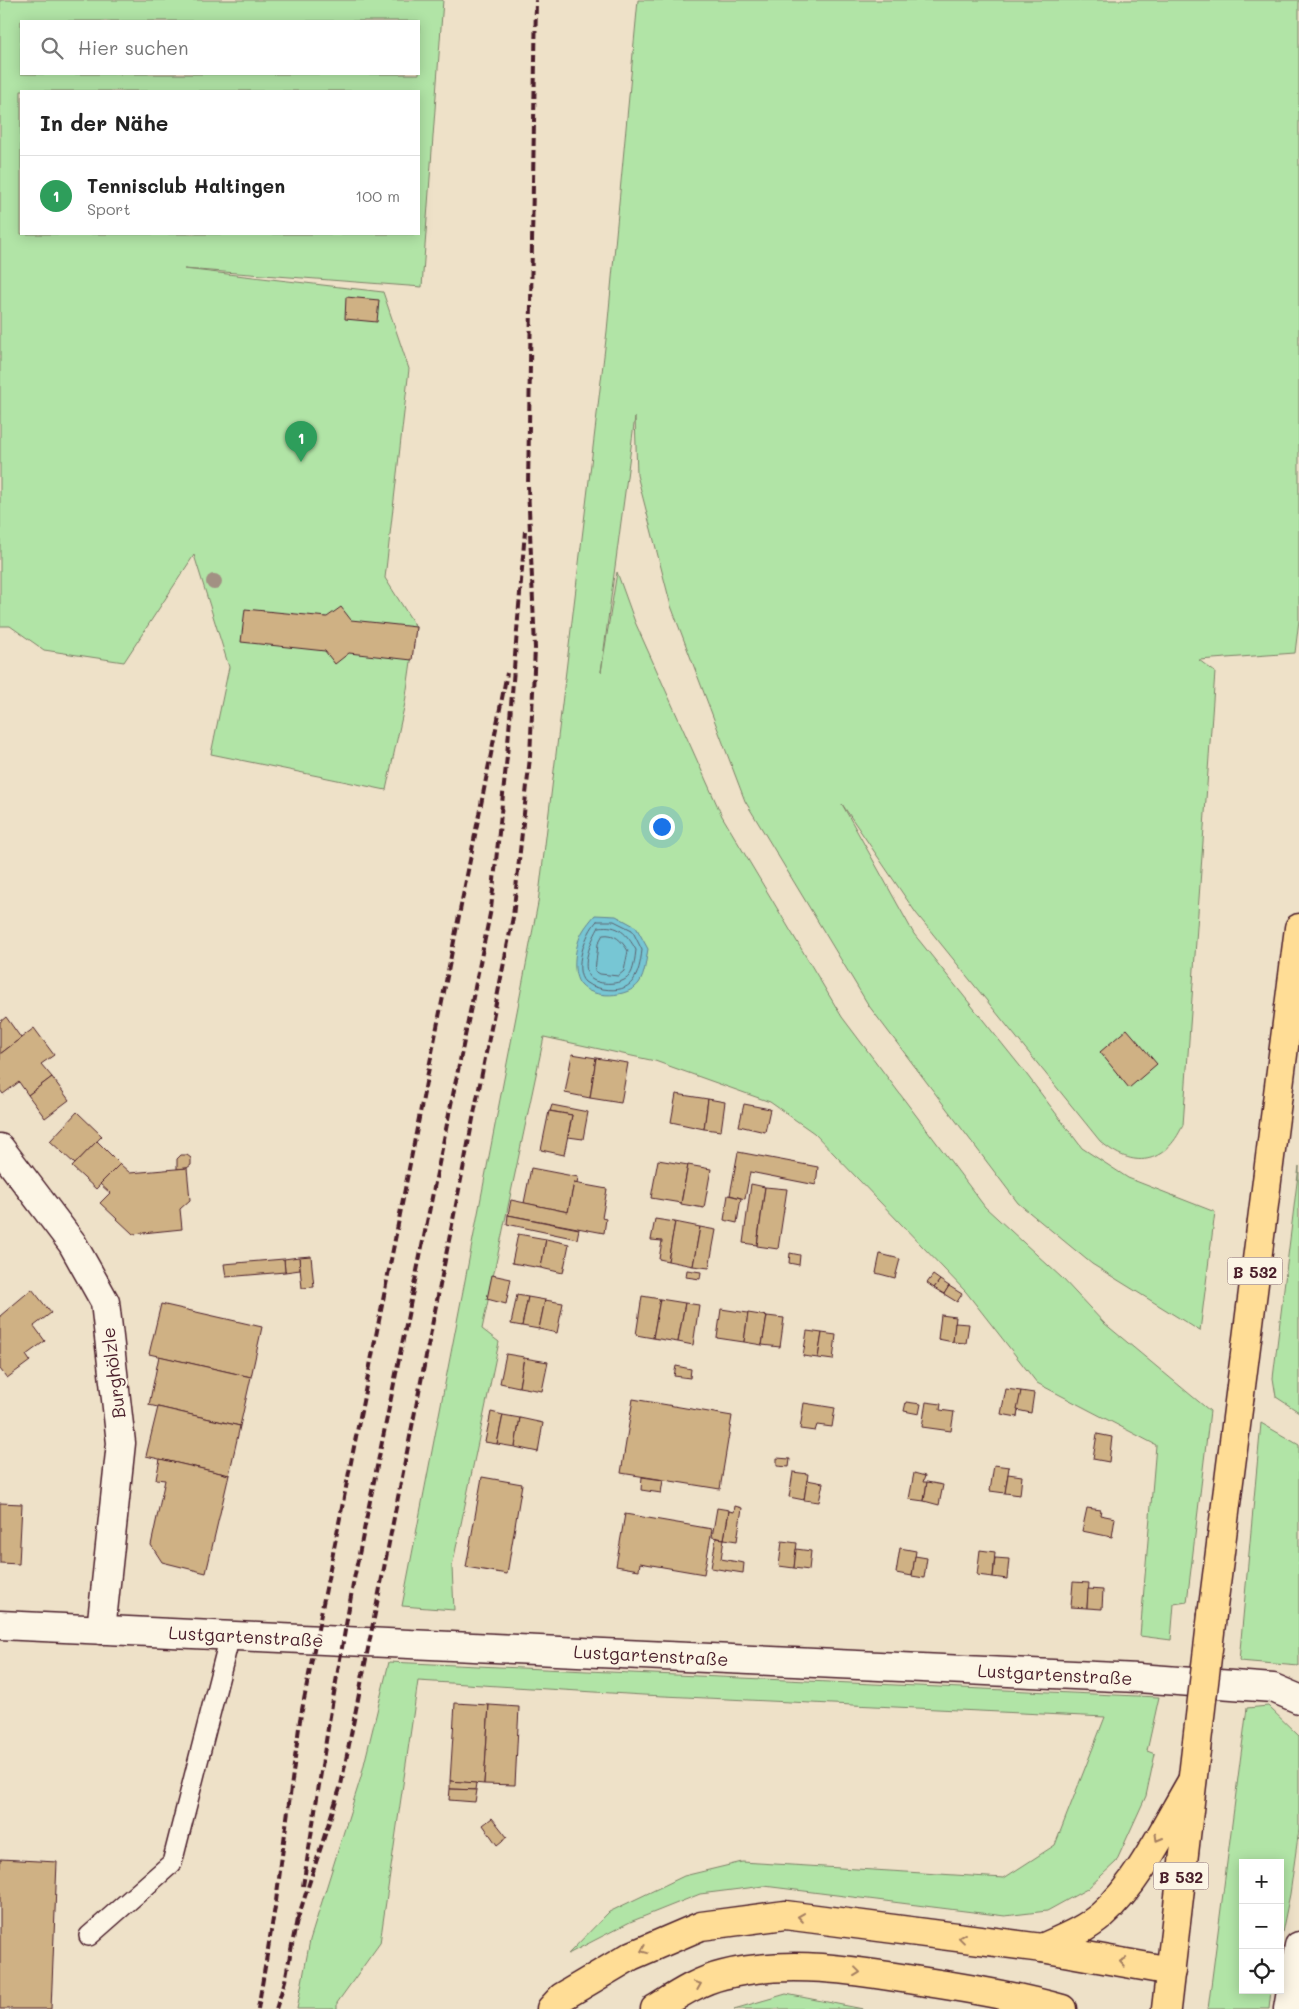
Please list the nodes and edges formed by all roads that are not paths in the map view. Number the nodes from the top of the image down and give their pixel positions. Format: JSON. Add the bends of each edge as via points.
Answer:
{"nodes":[{"id":1,"x":1299,"y":928,"type":"edge"},
{"id":2,"x":0,"y":1148,"type":"edge"},
{"id":3,"x":0,"y":1625,"type":"edge"},
{"id":4,"x":101,"y":1630,"type":"junction"},
{"id":5,"x":230,"y":1636,"type":"junction"},
{"id":6,"x":1299,"y":1699,"type":"edge"},
{"id":7,"x":1192,"y":1781,"type":"junction"},
{"id":8,"x":89,"y":1936,"type":"dead end"},
{"id":9,"x":1299,"y":1946,"type":"edge"},
{"id":10,"x":1042,"y":1948,"type":"junction"},
{"id":11,"x":1171,"y":1971,"type":"junction"},
{"id":12,"x":551,"y":2009,"type":"edge"},
{"id":13,"x":655,"y":2009,"type":"edge"},
{"id":14,"x":1062,"y":2009,"type":"edge"},
{"id":15,"x":1166,"y":2009,"type":"edge"},
{"id":16,"x":1288,"y":2009,"type":"edge"}],
"edges":[{"from":1,"to":7,"type":"main road","number":"B 532","bridge":true},
{"from":2,"to":4,"type":"street","name":"Burghölzle","via":[[72,1243],[105,1302],[122,1443]]},
{"from":3,"to":4,"type":"street","name":"Lustgartenstraße"},
{"from":4,"to":5,"type":"street","name":"Lustgartenstraße"},
{"from":5,"to":6,"type":"street","name":"Lustgartenstraße","via":[[1138,1678],[1273,1688]]},
{"from":5,"to":8,"type":"lane","via":[[172,1863]]},
{"from":7,"to":10,"type":"main road","one_way":true,"via":[[1146,1859],[1114,1902],[1102,1915],[1074,1934]]},
{"from":7,"to":11,"type":"main road","number":"B 532"},
{"from":9,"to":16,"type":"street"},
{"from":11,"to":10,"type":"main road","one_way":true},
{"from":10,"to":12,"type":"main road","one_way":true,"via":[[785,1915],[701,1926],[631,1956],[562,1997]]},
{"from":11,"to":15,"type":"main road","number":"B 532"},
{"from":13,"to":14,"type":"main road","one_way":true,"via":[[684,1990],[721,1975],[762,1968],[807,1966],[974,1989]]}]}
